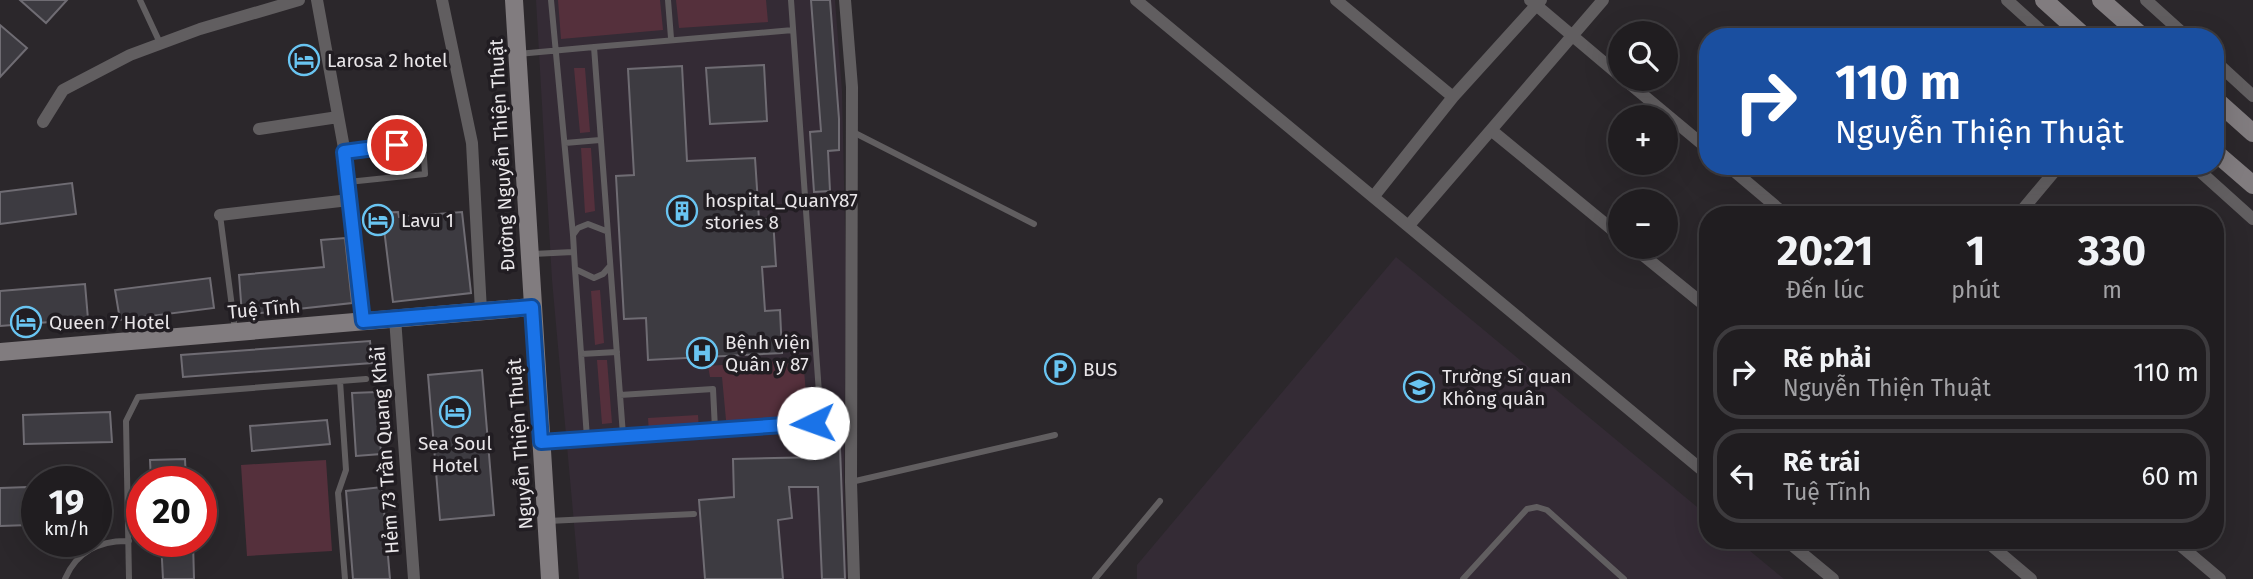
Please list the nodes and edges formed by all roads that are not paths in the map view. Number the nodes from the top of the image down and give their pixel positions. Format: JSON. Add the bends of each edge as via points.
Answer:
{"nodes":[{"id":1,"x":140,"y":0,"type":"edge"},
{"id":2,"x":299,"y":0,"type":"edge"},
{"id":3,"x":317,"y":0,"type":"edge"},
{"id":4,"x":442,"y":0,"type":"edge"},
{"id":5,"x":514,"y":0,"type":"edge"},
{"id":6,"x":551,"y":0,"type":"edge"},
{"id":7,"x":668,"y":0,"type":"edge"},
{"id":8,"x":791,"y":0,"type":"edge"},
{"id":9,"x":845,"y":0,"type":"edge"},
{"id":10,"x":1136,"y":0,"type":"edge"},
{"id":11,"x":1336,"y":0,"type":"edge"},
{"id":12,"x":1603,"y":0,"type":"edge"},
{"id":13,"x":2007,"y":0,"type":"edge"},
{"id":14,"x":2044,"y":0,"type":"edge"},
{"id":15,"x":2101,"y":0,"type":"edge"},
{"id":16,"x":2146,"y":0,"type":"edge"},
{"id":17,"x":1535,"y":2,"type":"edge"},
{"id":18,"x":2038,"y":28,"type":"edge"},
{"id":19,"x":2074,"y":28,"type":"edge"},
{"id":20,"x":2133,"y":28,"type":"edge"},
{"id":21,"x":2177,"y":28,"type":"edge"},
{"id":22,"x":793,"y":30,"type":"junction"},
{"id":23,"x":1573,"y":36,"type":"junction"},
{"id":24,"x":671,"y":38,"type":"junction"},
{"id":25,"x":160,"y":43,"type":"junction"},
{"id":26,"x":594,"y":47,"type":"junction"},
{"id":27,"x":555,"y":50,"type":"junction"},
{"id":28,"x":516,"y":54,"type":"junction"},
{"id":29,"x":1608,"y":65,"type":"edge"},
{"id":30,"x":2224,"y":69,"type":"edge"},
{"id":31,"x":1639,"y":91,"type":"edge"},
{"id":32,"x":2253,"y":96,"type":"edge"},
{"id":33,"x":1454,"y":97,"type":"junction"},
{"id":34,"x":2224,"y":107,"type":"edge"},
{"id":35,"x":338,"y":117,"type":"junction"},
{"id":36,"x":43,"y":122,"type":"dead end"},
{"id":37,"x":259,"y":130,"type":"dead end"},
{"id":38,"x":1491,"y":130,"type":"junction"},
{"id":39,"x":852,"y":132,"type":"junction"},
{"id":40,"x":2253,"y":134,"type":"edge"},
{"id":41,"x":600,"y":140,"type":"junction"},
{"id":42,"x":1699,"y":141,"type":"edge"},
{"id":43,"x":565,"y":142,"type":"junction"},
{"id":44,"x":344,"y":152,"type":"junction"},
{"id":45,"x":2224,"y":160,"type":"edge"},
{"id":46,"x":1739,"y":175,"type":"edge"},
{"id":47,"x":2051,"y":175,"type":"edge"},
{"id":48,"x":2204,"y":175,"type":"edge"},
{"id":49,"x":348,"y":181,"type":"junction"},
{"id":50,"x":2253,"y":185,"type":"edge"},
{"id":51,"x":1374,"y":195,"type":"junction"},
{"id":52,"x":349,"y":200,"type":"junction"},
{"id":53,"x":1775,"y":206,"type":"edge"},
{"id":54,"x":2026,"y":206,"type":"edge"},
{"id":55,"x":220,"y":215,"type":"joint"},
{"id":56,"x":2253,"y":219,"type":"edge"},
{"id":57,"x":1034,"y":224,"type":"dead end"},
{"id":58,"x":1409,"y":224,"type":"junction"},
{"id":59,"x":1608,"y":226,"type":"edge"},
{"id":60,"x":606,"y":231,"type":"junction"},
{"id":61,"x":573,"y":235,"type":"junction"},
{"id":62,"x":573,"y":252,"type":"junction"},
{"id":63,"x":528,"y":254,"type":"junction"},
{"id":64,"x":1648,"y":259,"type":"edge"},
{"id":65,"x":610,"y":266,"type":"junction"},
{"id":66,"x":575,"y":269,"type":"junction"},
{"id":67,"x":1699,"y":301,"type":"edge"},
{"id":68,"x":532,"y":307,"type":"junction"},
{"id":69,"x":481,"y":311,"type":"junction"},
{"id":70,"x":395,"y":318,"type":"junction"},
{"id":71,"x":363,"y":321,"type":"junction"},
{"id":72,"x":236,"y":332,"type":"junction"},
{"id":73,"x":0,"y":352,"type":"edge"},
{"id":74,"x":617,"y":352,"type":"junction"},
{"id":75,"x":581,"y":354,"type":"junction"},
{"id":76,"x":366,"y":379,"type":"dead end"},
{"id":77,"x":340,"y":381,"type":"junction"},
{"id":78,"x":620,"y":395,"type":"junction"},
{"id":79,"x":715,"y":429,"type":"junction"},
{"id":80,"x":624,"y":435,"type":"junction"},
{"id":81,"x":1055,"y":435,"type":"dead end"},
{"id":82,"x":587,"y":438,"type":"junction"},
{"id":83,"x":541,"y":442,"type":"junction"},
{"id":84,"x":127,"y":466,"type":"edge"},
{"id":85,"x":1699,"y":467,"type":"edge"},
{"id":86,"x":851,"y":482,"type":"junction"},
{"id":87,"x":1160,"y":501,"type":"dead end"},
{"id":88,"x":694,"y":514,"type":"dead end"},
{"id":89,"x":546,"y":521,"type":"junction"},
{"id":90,"x":126,"y":541,"type":"edge"},
{"id":91,"x":1797,"y":549,"type":"edge"},
{"id":92,"x":1995,"y":549,"type":"edge"},
{"id":93,"x":2185,"y":549,"type":"edge"},
{"id":94,"x":129,"y":557,"type":"edge"},
{"id":95,"x":1103,"y":570,"type":"junction"},
{"id":96,"x":65,"y":579,"type":"edge"},
{"id":97,"x":130,"y":579,"type":"edge"},
{"id":98,"x":345,"y":579,"type":"edge"},
{"id":99,"x":414,"y":579,"type":"edge"},
{"id":100,"x":550,"y":579,"type":"edge"},
{"id":101,"x":854,"y":579,"type":"edge"},
{"id":102,"x":1095,"y":579,"type":"edge"},
{"id":103,"x":1108,"y":579,"type":"edge"},
{"id":104,"x":1463,"y":579,"type":"edge"},
{"id":105,"x":1624,"y":579,"type":"edge"},
{"id":106,"x":1833,"y":579,"type":"edge"},
{"id":107,"x":2031,"y":579,"type":"edge"},
{"id":108,"x":2221,"y":579,"type":"edge"}],
"edges":[{"from":1,"to":25,"type":"lane"},
{"from":2,"to":25,"type":"street"},
{"from":3,"to":35,"type":"street"},
{"from":4,"to":69,"type":"street","via":[[472,144]]},
{"from":5,"to":28,"type":"street","name":"Đường Nguyễn Thiện Thuật"},
{"from":6,"to":27,"type":"lane"},
{"from":7,"to":24,"type":"lane"},
{"from":8,"to":22,"type":"lane"},
{"from":9,"to":39,"type":"street"},
{"from":10,"to":51,"type":"street"},
{"from":11,"to":33,"type":"street"},
{"from":12,"to":23,"type":"street"},
{"from":13,"to":18,"type":"street"},
{"from":14,"to":19,"type":"street"},
{"from":15,"to":20,"type":"street"},
{"from":16,"to":21,"type":"street"},
{"from":17,"to":23,"type":"street"},
{"from":17,"to":33,"type":"street"},
{"from":22,"to":24,"type":"lane"},
{"from":22,"to":79,"type":"lane","via":[[820,407],[813,423]]},
{"from":23,"to":29,"type":"street"},
{"from":23,"to":38,"type":"street"},
{"from":24,"to":26,"type":"lane"},
{"from":25,"to":36,"type":"street","via":[[63,90]]},
{"from":26,"to":27,"type":"lane"},
{"from":26,"to":41,"type":"lane"},
{"from":27,"to":28,"type":"lane"},
{"from":27,"to":43,"type":"lane"},
{"from":28,"to":63,"type":"street","name":"Đường Nguyễn Thiện Thuật"},
{"from":30,"to":32,"type":"street"},
{"from":31,"to":42,"type":"street"},
{"from":33,"to":51,"type":"street"},
{"from":34,"to":40,"type":"street"},
{"from":35,"to":37,"type":"street"},
{"from":35,"to":44,"type":"street"},
{"from":38,"to":58,"type":"street"},
{"from":38,"to":59,"type":"street"},
{"from":39,"to":57,"type":"lane"},
{"from":39,"to":86,"type":"street"},
{"from":41,"to":43,"type":"lane"},
{"from":41,"to":60,"type":"lane"},
{"from":43,"to":61,"type":"lane"},
{"from":44,"to":49,"type":"street"},
{"from":44,"to":49,"type":"lane","via":[[424,142],[425,174]]},
{"from":45,"to":50,"type":"street"},
{"from":46,"to":53,"type":"street"},
{"from":47,"to":54,"type":"street"},
{"from":48,"to":56,"type":"street"},
{"from":49,"to":52,"type":"street"},
{"from":51,"to":58,"type":"street"},
{"from":52,"to":55,"type":"street"},
{"from":52,"to":71,"type":"street"},
{"from":55,"to":72,"type":"lane"},
{"from":58,"to":85,"type":"street"},
{"from":60,"to":61,"type":"lane","via":[[588,224]]},
{"from":60,"to":65,"type":"lane"},
{"from":61,"to":62,"type":"lane"},
{"from":62,"to":63,"type":"lane"},
{"from":62,"to":66,"type":"lane"},
{"from":63,"to":68,"type":"street","name":"Đường Nguyễn Thiện Thuật"},
{"from":64,"to":67,"type":"street"},
{"from":65,"to":66,"type":"lane","via":[[594,278]]},
{"from":65,"to":74,"type":"lane"},
{"from":66,"to":75,"type":"lane"},
{"from":68,"to":69,"type":"street","name":"Tuệ Tĩnh"},
{"from":68,"to":83,"type":"street","name":"Nguyễn Thiện Thuật"},
{"from":69,"to":70,"type":"street","name":"Tuệ Tĩnh"},
{"from":70,"to":71,"type":"street","name":"Tuệ Tĩnh"},
{"from":70,"to":99,"type":"street","name":"Hẻm 73 Trần Quang Khải"},
{"from":71,"to":72,"type":"street","name":"Tuệ Tĩnh"},
{"from":72,"to":73,"type":"street","name":"Tuệ Tĩnh"},
{"from":74,"to":75,"type":"lane"},
{"from":74,"to":78,"type":"lane"},
{"from":75,"to":82,"type":"lane"},
{"from":76,"to":77,"type":"lane"},
{"from":77,"to":84,"type":"lane","via":[[138,397],[126,421]]},
{"from":77,"to":98,"type":"lane","via":[[346,470],[338,494]]},
{"from":78,"to":79,"type":"lane","via":[[713,389]]},
{"from":78,"to":80,"type":"lane"},
{"from":79,"to":80,"type":"lane"},
{"from":80,"to":82,"type":"lane"},
{"from":81,"to":86,"type":"lane"},
{"from":82,"to":83,"type":"lane"},
{"from":83,"to":89,"type":"street","name":"Nguyễn Thiện Thuật"},
{"from":86,"to":101,"type":"street"},
{"from":87,"to":95,"type":"lane"},
{"from":88,"to":89,"type":"lane"},
{"from":89,"to":100,"type":"street","name":"Nguyễn Thiện Thuật"},
{"from":90,"to":96,"type":"lane","via":[[109,541],[73,560]]},
{"from":91,"to":106,"type":"street"},
{"from":92,"to":107,"type":"street"},
{"from":93,"to":108,"type":"street"},
{"from":94,"to":97,"type":"lane"},
{"from":95,"to":102,"type":"lane"},
{"from":95,"to":103,"type":"lane"},
{"from":104,"to":105,"type":"lane","via":[[1527,509],[1537,507],[1547,510]]}]}
